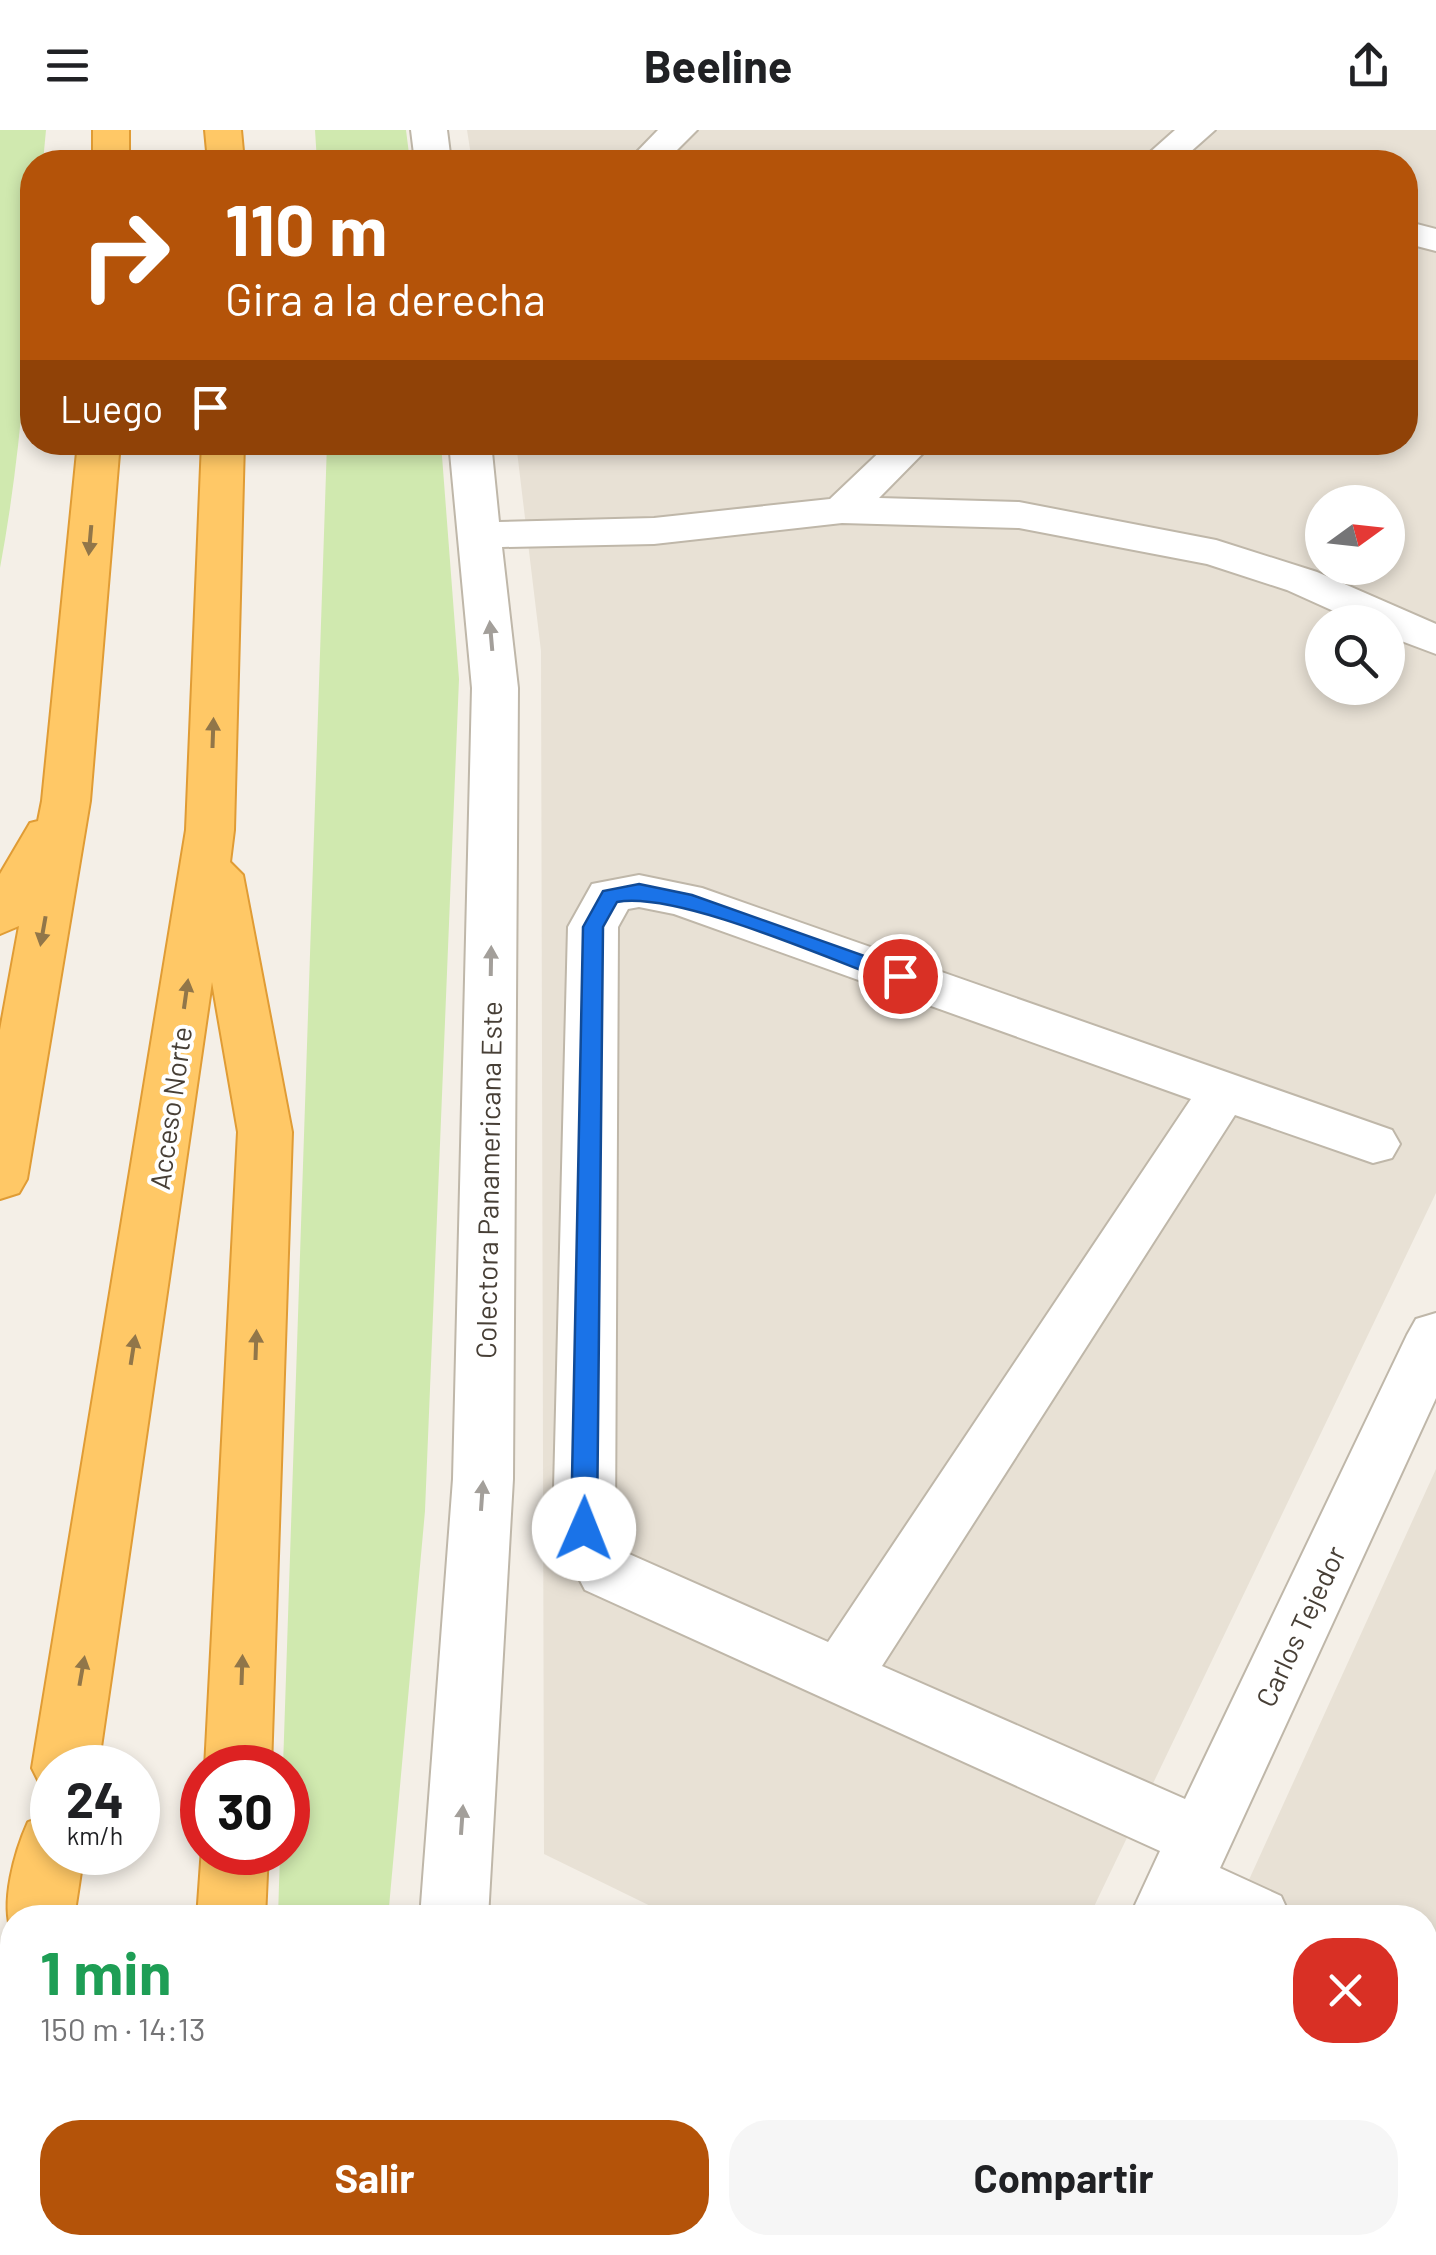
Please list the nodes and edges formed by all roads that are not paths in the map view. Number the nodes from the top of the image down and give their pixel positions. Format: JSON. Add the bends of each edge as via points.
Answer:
{"nodes":[{"id":1,"x":679,"y":130,"type":"edge"},
{"id":2,"x":1198,"y":130,"type":"edge"},
{"id":3,"x":658,"y":150,"type":"edge"},
{"id":4,"x":1173,"y":150,"type":"edge"},
{"id":5,"x":98,"y":455,"type":"edge"},
{"id":6,"x":223,"y":455,"type":"edge"},
{"id":7,"x":472,"y":455,"type":"edge"},
{"id":8,"x":900,"y":455,"type":"edge"},
{"id":9,"x":842,"y":510,"type":"junction"},
{"id":10,"x":482,"y":536,"type":"junction"},
{"id":11,"x":1436,"y":641,"type":"edge"},
{"id":12,"x":66,"y":801,"type":"junction"},
{"id":13,"x":210,"y":830,"type":"junction"},
{"id":14,"x":0,"y":916,"type":"edge"},
{"id":15,"x":1223,"y":1092,"type":"junction"},
{"id":16,"x":1373,"y":1144,"type":"dead end"},
{"id":17,"x":0,"y":1179,"type":"edge"},
{"id":18,"x":1436,"y":1335,"type":"edge"},
{"id":19,"x":840,"y":1676,"type":"junction"},
{"id":20,"x":69,"y":1745,"type":"edge"},
{"id":21,"x":239,"y":1745,"type":"edge"},
{"id":22,"x":47,"y":1875,"type":"edge"},
{"id":23,"x":233,"y":1875,"type":"edge"},
{"id":24,"x":1181,"y":1879,"type":"edge"},
{"id":25,"x":42,"y":1905,"type":"edge"},
{"id":26,"x":232,"y":1905,"type":"edge"},
{"id":27,"x":455,"y":1905,"type":"edge"},
{"id":28,"x":1232,"y":1905,"type":"edge"}],
"edges":[{"from":1,"to":3,"type":"street"},
{"from":2,"to":4,"type":"street"},
{"from":5,"to":12,"type":"highway","one_way":true},
{"from":13,"to":6,"type":"highway","name":"Acceso Norte","one_way":true},
{"from":7,"to":10,"type":"street","name":"Colectora Panamericana Este"},
{"from":8,"to":9,"type":"street"},
{"from":9,"to":10,"type":"street","via":[[654,532]]},
{"from":9,"to":11,"type":"street","via":[[1019,515],[1216,554],[1302,581]]},
{"from":27,"to":10,"type":"street","name":"Colectora Panamericana Este","one_way":true,"via":[[484,1479],[495,688]]},
{"from":12,"to":14,"type":"highway"},
{"from":12,"to":17,"type":"highway","one_way":true},
{"from":20,"to":13,"type":"highway","name":"Acceso Norte","one_way":true},
{"from":21,"to":13,"type":"highway","one_way":true,"via":[[265,1132]]},
{"from":15,"to":16,"type":"street"},
{"from":15,"to":19,"type":"street"},
{"from":15,"to":19,"type":"street","via":[[684,900],[639,891],[610,896],[593,927],[584,1529],[607,1572]]},
{"from":18,"to":24,"type":"street","name":"Carlos Tejedor"},
{"from":19,"to":24,"type":"street"},
{"from":22,"to":25,"type":"highway"},
{"from":23,"to":26,"type":"highway"},
{"from":24,"to":28,"type":"street"}]}
